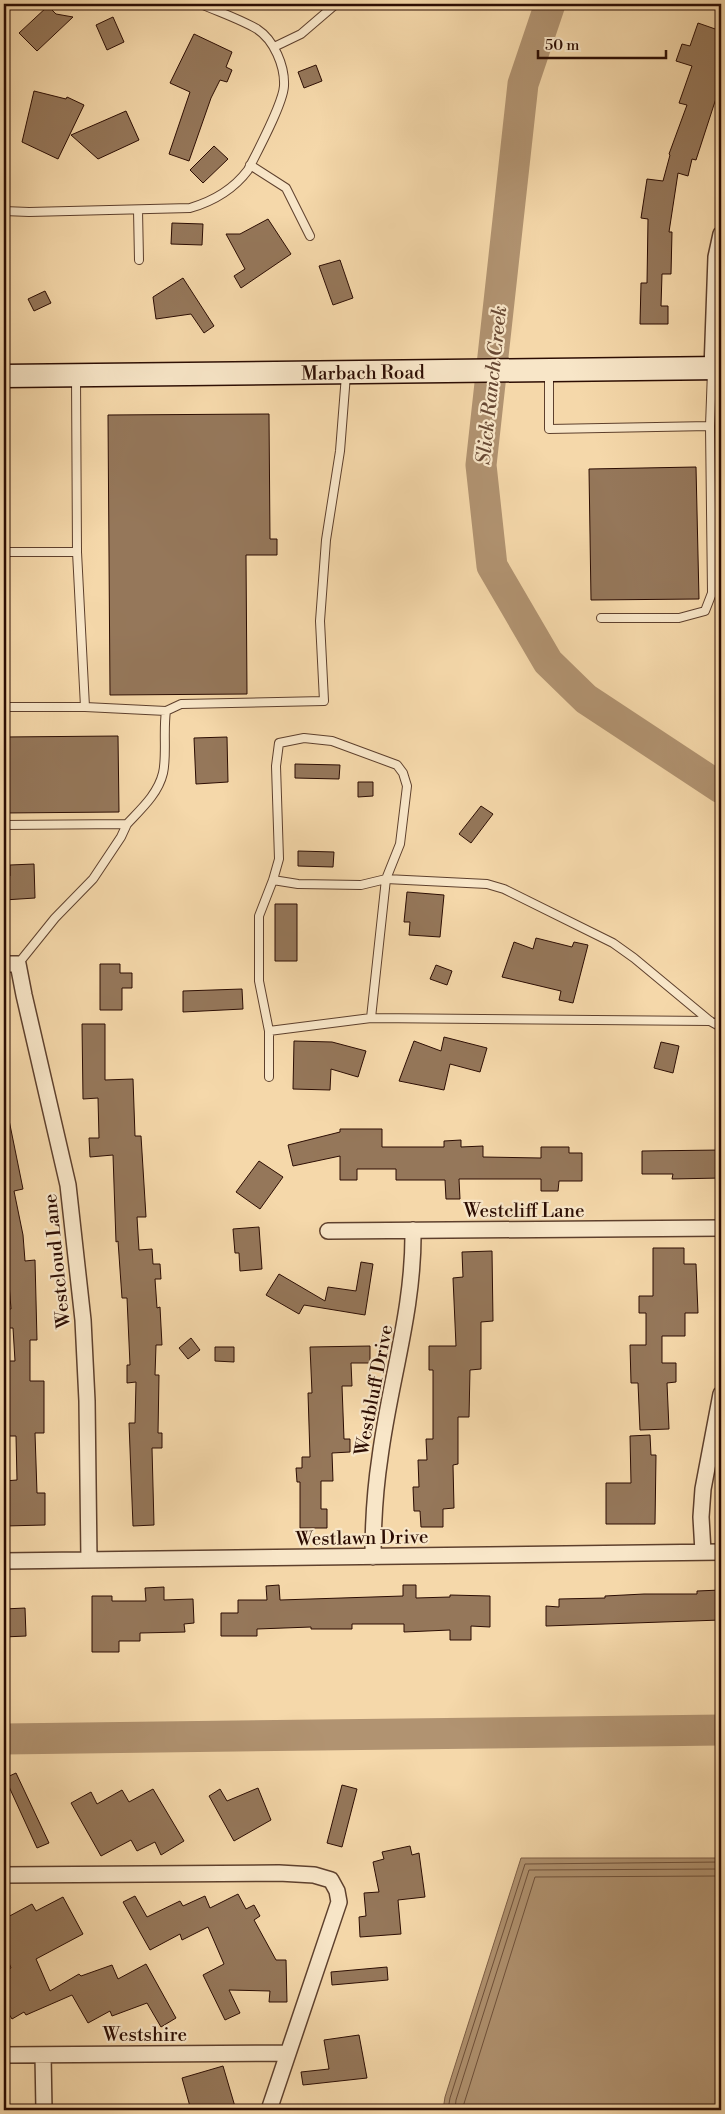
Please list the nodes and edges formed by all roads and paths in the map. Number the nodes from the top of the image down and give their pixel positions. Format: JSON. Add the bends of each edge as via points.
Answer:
{"nodes":[{"id":1,"x":201,"y":4,"type":"edge"},
{"id":2,"x":336,"y":4,"type":"edge"},
{"id":3,"x":274,"y":47,"type":"junction"},
{"id":4,"x":250,"y":165,"type":"junction"},
{"id":5,"x":138,"y":210,"type":"junction"},
{"id":6,"x":4,"y":211,"type":"edge"},
{"id":7,"x":721,"y":234,"type":"edge"},
{"id":8,"x":310,"y":236,"type":"dead end"},
{"id":9,"x":139,"y":260,"type":"dead end"},
{"id":10,"x":716,"y":368,"type":"edge"},
{"id":11,"x":549,"y":370,"type":"junction"},
{"id":12,"x":346,"y":372,"type":"junction"},
{"id":13,"x":76,"y":375,"type":"junction"},
{"id":14,"x":4,"y":376,"type":"edge"},
{"id":15,"x":710,"y":426,"type":"junction"},
{"id":16,"x":4,"y":552,"type":"edge"},
{"id":17,"x":77,"y":552,"type":"junction"},
{"id":18,"x":601,"y":618,"type":"dead end"},
{"id":19,"x":4,"y":707,"type":"edge"},
{"id":20,"x":85,"y":707,"type":"junction"},
{"id":21,"x":166,"y":711,"type":"junction"},
{"id":22,"x":127,"y":824,"type":"junction"},
{"id":23,"x":4,"y":826,"type":"edge"},
{"id":24,"x":386,"y":879,"type":"junction"},
{"id":25,"x":274,"y":880,"type":"junction"},
{"id":26,"x":11,"y":964,"type":"edge"},
{"id":27,"x":372,"y":1018,"type":"junction"},
{"id":28,"x":710,"y":1020,"type":"junction"},
{"id":29,"x":721,"y":1027,"type":"edge"},
{"id":30,"x":269,"y":1030,"type":"junction"},
{"id":31,"x":269,"y":1077,"type":"dead end"},
{"id":32,"x":721,"y":1228,"type":"edge"},
{"id":33,"x":413,"y":1230,"type":"junction"},
{"id":34,"x":328,"y":1231,"type":"dead end"},
{"id":35,"x":721,"y":1394,"type":"edge"},
{"id":36,"x":703,"y":1552,"type":"junction"},
{"id":37,"x":721,"y":1552,"type":"edge"},
{"id":38,"x":373,"y":1557,"type":"junction"},
{"id":39,"x":4,"y":1560,"type":"edge"},
{"id":40,"x":89,"y":1560,"type":"junction"},
{"id":41,"x":4,"y":1875,"type":"edge"},
{"id":42,"x":287,"y":2053,"type":"junction"},
{"id":43,"x":43,"y":2054,"type":"junction"},
{"id":44,"x":4,"y":2055,"type":"edge"},
{"id":45,"x":44,"y":2110,"type":"edge"},
{"id":46,"x":268,"y":2110,"type":"edge"}],
"edges":[{"from":1,"to":3,"type":"lane","via":[[257,29]]},
{"from":2,"to":3,"type":"lane","via":[[301,34]]},
{"from":3,"to":4,"type":"lane","via":[[284,86]]},
{"from":4,"to":5,"type":"lane","via":[[233,187],[208,203],[190,208]]},
{"from":4,"to":8,"type":"lane","via":[[286,188]]},
{"from":5,"to":6,"type":"lane"},
{"from":5,"to":9,"type":"lane"},
{"from":7,"to":10,"type":"street","via":[[716,257]]},
{"from":10,"to":11,"type":"street","name":"Marbach Road"},
{"from":10,"to":15,"type":"lane"},
{"from":11,"to":12,"type":"street","name":"Marbach Road"},
{"from":11,"to":15,"type":"lane","via":[[549,429]]},
{"from":12,"to":13,"type":"street","name":"Marbach Road"},
{"from":12,"to":21,"type":"lane","via":[[320,621],[324,701],[181,704]]},
{"from":13,"to":14,"type":"street","name":"Marbach Road"},
{"from":13,"to":17,"type":"lane"},
{"from":15,"to":18,"type":"lane","via":[[712,593],[704,610],[679,618]]},
{"from":16,"to":17,"type":"lane"},
{"from":17,"to":20,"type":"lane"},
{"from":19,"to":20,"type":"lane"},
{"from":20,"to":21,"type":"lane"},
{"from":21,"to":22,"type":"lane","via":[[163,772],[157,789]]},
{"from":22,"to":23,"type":"lane"},
{"from":22,"to":26,"type":"lane","via":[[93,879]]},
{"from":24,"to":25,"type":"lane","via":[[361,884],[298,884]]},
{"from":24,"to":25,"type":"lane","via":[[400,844],[407,786],[404,773],[397,765],[332,741],[304,738],[279,743],[276,755],[279,859]]},
{"from":24,"to":27,"type":"lane"},
{"from":24,"to":28,"type":"lane","via":[[487,884],[504,889],[613,943]]},
{"from":25,"to":30,"type":"lane","via":[[263,902],[258,925],[259,981]]},
{"from":26,"to":40,"type":"street","name":"Westcloud Lane","via":[[24,995],[68,1185],[83,1320]]},
{"from":27,"to":28,"type":"lane"},
{"from":27,"to":30,"type":"lane"},
{"from":28,"to":29,"type":"lane"},
{"from":30,"to":31,"type":"lane"},
{"from":32,"to":33,"type":"street","name":"Westcliff Lane"},
{"from":33,"to":34,"type":"street","name":"Westcliff Lane"},
{"from":33,"to":38,"type":"street","name":"Westbluff Drive","via":[[408,1312],[380,1456],[373,1518]]},
{"from":35,"to":36,"type":"street","via":[[703,1489]]},
{"from":36,"to":37,"type":"street","name":"Westlawn Drive"},
{"from":36,"to":38,"type":"street","name":"Westlawn Drive"},
{"from":38,"to":40,"type":"street","name":"Westlawn Drive"},
{"from":39,"to":40,"type":"street","name":"Westlawn Drive"},
{"from":41,"to":42,"type":"street","via":[[314,1874],[331,1880],[340,1902]]},
{"from":42,"to":43,"type":"street","name":"Westshire"},
{"from":42,"to":46,"type":"street"},
{"from":43,"to":44,"type":"street","name":"Westshire"},
{"from":43,"to":45,"type":"street"}]}
